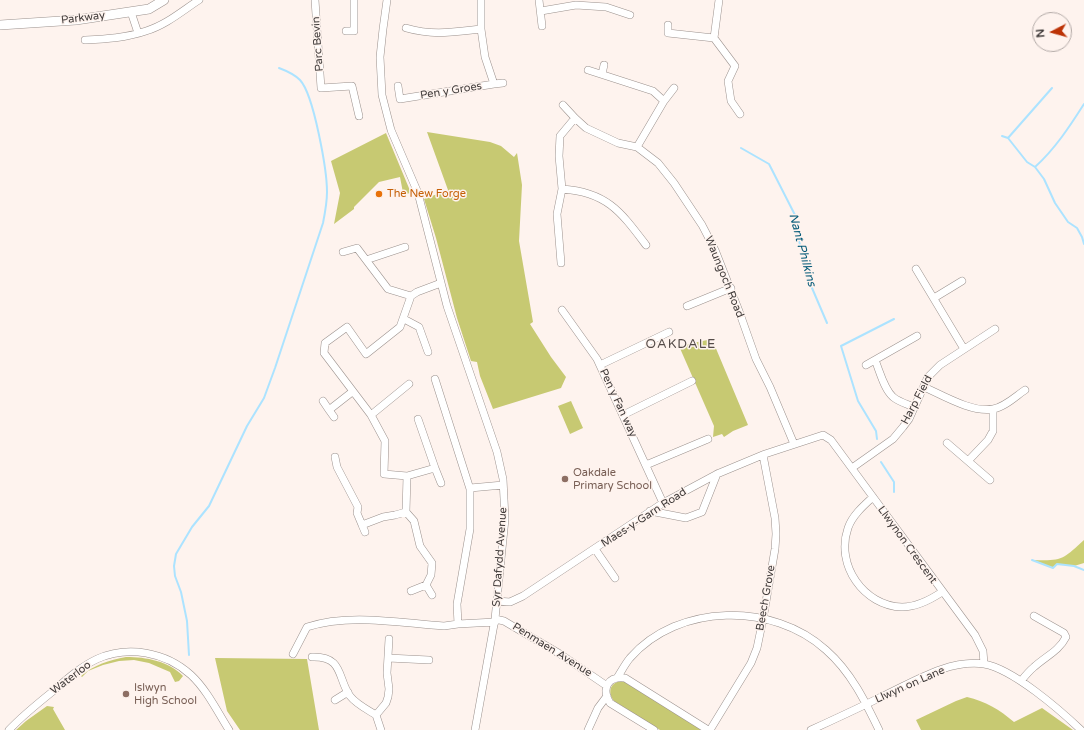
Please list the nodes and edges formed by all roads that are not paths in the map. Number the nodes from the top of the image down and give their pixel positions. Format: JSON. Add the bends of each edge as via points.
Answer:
{"nodes":[{"id":1,"x":164,"y":0,"type":"edge"},
{"id":2,"x":200,"y":0,"type":"edge"},
{"id":3,"x":315,"y":0,"type":"edge"},
{"id":4,"x":354,"y":0,"type":"edge"},
{"id":5,"x":387,"y":0,"type":"edge"},
{"id":6,"x":481,"y":0,"type":"edge"},
{"id":7,"x":540,"y":0,"type":"edge"},
{"id":8,"x":719,"y":0,"type":"edge"},
{"id":9,"x":541,"y":11,"type":"junction"},
{"id":10,"x":130,"y":12,"type":"junction"},
{"id":11,"x":630,"y":15,"type":"dead end"},
{"id":12,"x":0,"y":25,"type":"edge"},
{"id":13,"x":668,"y":25,"type":"dead end"},
{"id":14,"x":542,"y":26,"type":"dead end"},
{"id":15,"x":406,"y":28,"type":"dead end"},
{"id":16,"x":481,"y":29,"type":"junction"},
{"id":17,"x":346,"y":31,"type":"dead end"},
{"id":18,"x":138,"y":33,"type":"junction"},
{"id":19,"x":714,"y":38,"type":"junction"},
{"id":20,"x":85,"y":40,"type":"dead end"},
{"id":21,"x":604,"y":65,"type":"dead end"},
{"id":22,"x":588,"y":70,"type":"dead end"},
{"id":23,"x":602,"y":74,"type":"junction"},
{"id":24,"x":503,"y":83,"type":"dead end"},
{"id":25,"x":494,"y":84,"type":"junction"},
{"id":26,"x":398,"y":86,"type":"dead end"},
{"id":27,"x":674,"y":88,"type":"dead end"},
{"id":28,"x":664,"y":101,"type":"junction"},
{"id":29,"x":563,"y":105,"type":"dead end"},
{"id":30,"x":740,"y":114,"type":"dead end"},
{"id":31,"x":360,"y":116,"type":"dead end"},
{"id":32,"x":575,"y":118,"type":"junction"},
{"id":33,"x":637,"y":147,"type":"junction"},
{"id":34,"x":562,"y":189,"type":"junction"},
{"id":35,"x":646,"y":245,"type":"dead end"},
{"id":36,"x":405,"y":246,"type":"dead end"},
{"id":37,"x":343,"y":252,"type":"dead end"},
{"id":38,"x":366,"y":260,"type":"junction"},
{"id":39,"x":561,"y":263,"type":"dead end"},
{"id":40,"x":916,"y":269,"type":"dead end"},
{"id":41,"x":962,"y":281,"type":"dead end"},
{"id":42,"x":441,"y":283,"type":"junction"},
{"id":43,"x":730,"y":288,"type":"junction"},
{"id":44,"x":411,"y":296,"type":"junction"},
{"id":45,"x":934,"y":298,"type":"junction"},
{"id":46,"x":687,"y":306,"type":"dead end"},
{"id":47,"x":562,"y":310,"type":"dead end"},
{"id":48,"x":404,"y":319,"type":"junction"},
{"id":49,"x":996,"y":329,"type":"dead end"},
{"id":50,"x":669,"y":332,"type":"dead end"},
{"id":51,"x":917,"y":336,"type":"dead end"},
{"id":52,"x":964,"y":349,"type":"junction"},
{"id":53,"x":428,"y":352,"type":"dead end"},
{"id":54,"x":875,"y":360,"type":"junction"},
{"id":55,"x":866,"y":364,"type":"dead end"},
{"id":56,"x":600,"y":365,"type":"junction"},
{"id":57,"x":435,"y":379,"type":"dead end"},
{"id":58,"x":692,"y":381,"type":"dead end"},
{"id":59,"x":409,"y":384,"type":"dead end"},
{"id":60,"x":924,"y":387,"type":"junction"},
{"id":61,"x":1025,"y":390,"type":"dead end"},
{"id":62,"x":352,"y":392,"type":"junction"},
{"id":63,"x":323,"y":401,"type":"dead end"},
{"id":64,"x":914,"y":407,"type":"junction"},
{"id":65,"x":994,"y":409,"type":"junction"},
{"id":66,"x":329,"y":410,"type":"junction"},
{"id":67,"x":623,"y":414,"type":"junction"},
{"id":68,"x":371,"y":415,"type":"junction"},
{"id":69,"x":334,"y":417,"type":"dead end"},
{"id":70,"x":418,"y":419,"type":"dead end"},
{"id":71,"x":819,"y":436,"type":"joint"},
{"id":72,"x":708,"y":439,"type":"dead end"},
{"id":73,"x":947,"y":443,"type":"dead end"},
{"id":74,"x":794,"y":444,"type":"junction"},
{"id":75,"x":763,"y":455,"type":"junction"},
{"id":76,"x":335,"y":457,"type":"dead end"},
{"id":77,"x":968,"y":461,"type":"junction"},
{"id":78,"x":646,"y":465,"type":"junction"},
{"id":79,"x":435,"y":468,"type":"junction"},
{"id":80,"x":852,"y":468,"type":"junction"},
{"id":81,"x":717,"y":474,"type":"junction"},
{"id":82,"x":407,"y":476,"type":"junction"},
{"id":83,"x":990,"y":480,"type":"dead end"},
{"id":84,"x":441,"y":483,"type":"dead end"},
{"id":85,"x":503,"y":485,"type":"junction"},
{"id":86,"x":470,"y":488,"type":"junction"},
{"id":87,"x":872,"y":497,"type":"junction"},
{"id":88,"x":663,"y":503,"type":"junction"},
{"id":89,"x":650,"y":511,"type":"junction"},
{"id":90,"x":406,"y":512,"type":"junction"},
{"id":91,"x":595,"y":549,"type":"junction"},
{"id":92,"x":615,"y":578,"type":"dead end"},
{"id":93,"x":426,"y":585,"type":"junction"},
{"id":94,"x":411,"y":591,"type":"dead end"},
{"id":95,"x":942,"y":592,"type":"junction"},
{"id":96,"x":432,"y":595,"type":"dead end"},
{"id":97,"x":497,"y":601,"type":"junction"},
{"id":98,"x":1034,"y":616,"type":"dead end"},
{"id":99,"x":763,"y":619,"type":"junction"},
{"id":100,"x":495,"y":621,"type":"junction"},
{"id":101,"x":458,"y":624,"type":"junction"},
{"id":102,"x":389,"y":639,"type":"dead end"},
{"id":103,"x":293,"y":654,"type":"dead end"},
{"id":104,"x":312,"y":657,"type":"dead end"},
{"id":105,"x":388,"y":658,"type":"junction"},
{"id":106,"x":428,"y":660,"type":"dead end"},
{"id":107,"x":984,"y":664,"type":"junction"},
{"id":108,"x":617,"y":678,"type":"junction"},
{"id":109,"x":1021,"y":681,"type":"junction"},
{"id":110,"x":607,"y":686,"type":"junction"},
{"id":111,"x":348,"y":692,"type":"junction"},
{"id":112,"x":607,"y":696,"type":"junction"},
{"id":113,"x":335,"y":700,"type":"dead end"},
{"id":114,"x":866,"y":704,"type":"junction"},
{"id":115,"x":376,"y":715,"type":"junction"},
{"id":116,"x":9,"y":730,"type":"edge"},
{"id":117,"x":229,"y":730,"type":"edge"},
{"id":118,"x":381,"y":730,"type":"edge"},
{"id":119,"x":475,"y":730,"type":"edge"},
{"id":120,"x":588,"y":730,"type":"edge"},
{"id":121,"x":654,"y":730,"type":"edge"},
{"id":122,"x":709,"y":730,"type":"edge"},
{"id":123,"x":811,"y":730,"type":"edge"},
{"id":124,"x":879,"y":730,"type":"edge"},
{"id":125,"x":1081,"y":730,"type":"edge"}],
"edges":[{"from":1,"to":10,"type":"main road","name":"Parkway","via":[[148,9]]},
{"from":2,"to":18,"type":"street","via":[[168,21]]},
{"from":3,"to":31,"type":"street","name":"Parc Bevin","via":[[321,88],[352,86]]},
{"from":4,"to":17,"type":"street","via":[[354,31]]},
{"from":5,"to":42,"type":"street","name":"Syr Dafydd Avenue","via":[[380,57],[382,95],[391,130],[418,193]]},
{"from":6,"to":16,"type":"street","name":"Pen y Groes"},
{"from":7,"to":9,"type":"street"},
{"from":8,"to":19,"type":"street"},
{"from":9,"to":11,"type":"street","via":[[576,5],[606,6]]},
{"from":9,"to":14,"type":"street"},
{"from":10,"to":12,"type":"main road","name":"Parkway","via":[[76,20]]},
{"from":10,"to":18,"type":"street"},
{"from":13,"to":19,"type":"street","via":[[668,33]]},
{"from":15,"to":16,"type":"street","via":[[440,34]]},
{"from":16,"to":25,"type":"street","name":"Pen y Groes","via":[[485,57]]},
{"from":18,"to":20,"type":"street"},
{"from":19,"to":30,"type":"street","via":[[735,66],[728,81],[731,101]]},
{"from":21,"to":23,"type":"street"},
{"from":22,"to":23,"type":"street"},
{"from":23,"to":28,"type":"street","via":[[653,91]]},
{"from":24,"to":25,"type":"street"},
{"from":25,"to":26,"type":"street","name":"Pen y Groes","via":[[398,102]]},
{"from":27,"to":28,"type":"street"},
{"from":28,"to":33,"type":"street"},
{"from":29,"to":32,"type":"street","name":"Waungoch Road"},
{"from":32,"to":33,"type":"street","name":"Waungoch Road","via":[[586,128],[600,135],[618,143]]},
{"from":32,"to":34,"type":"street","via":[[560,136]]},
{"from":33,"to":43,"type":"street","name":"Waungoch Road","via":[[658,163],[702,225]]},
{"from":34,"to":35,"type":"street","via":[[579,190],[608,203],[621,212]]},
{"from":34,"to":39,"type":"street","via":[[557,214]]},
{"from":36,"to":38,"type":"street"},
{"from":37,"to":38,"type":"street","via":[[357,248]]},
{"from":38,"to":44,"type":"street","via":[[388,289]]},
{"from":40,"to":45,"type":"street"},
{"from":41,"to":45,"type":"street"},
{"from":42,"to":44,"type":"street"},
{"from":42,"to":85,"type":"street","name":"Syr Dafydd Avenue","via":[[497,452]]},
{"from":43,"to":46,"type":"street"},
{"from":43,"to":74,"type":"street","name":"Waungoch Road","via":[[756,359]]},
{"from":44,"to":48,"type":"street"},
{"from":45,"to":52,"type":"street"},
{"from":47,"to":56,"type":"street","name":"Pen y Fan way"},
{"from":48,"to":53,"type":"street","via":[[419,327]]},
{"from":48,"to":62,"type":"street","via":[[400,327],[366,354],[347,327],[325,342],[324,353]]},
{"from":49,"to":52,"type":"street","name":"Harp Field"},
{"from":50,"to":56,"type":"street"},
{"from":51,"to":54,"type":"street"},
{"from":52,"to":60,"type":"street","name":"Harp Field","via":[[933,371]]},
{"from":54,"to":55,"type":"street"},
{"from":54,"to":64,"type":"street","via":[[892,397]]},
{"from":56,"to":67,"type":"street","name":"Pen y Fan way"},
{"from":57,"to":86,"type":"street"},
{"from":58,"to":67,"type":"street"},
{"from":59,"to":68,"type":"street"},
{"from":60,"to":64,"type":"street","name":"Harp Field"},
{"from":60,"to":65,"type":"street","via":[[964,405]]},
{"from":61,"to":65,"type":"street"},
{"from":62,"to":66,"type":"street"},
{"from":62,"to":68,"type":"street"},
{"from":63,"to":66,"type":"street"},
{"from":64,"to":80,"type":"street","name":"Harp Field","via":[[909,419],[893,438]]},
{"from":65,"to":77,"type":"street","via":[[993,431]]},
{"from":66,"to":69,"type":"street"},
{"from":67,"to":78,"type":"street","name":"Pen y Fan way"},
{"from":68,"to":82,"type":"street","via":[[385,441],[384,474]]},
{"from":70,"to":79,"type":"street"},
{"from":71,"to":74,"type":"street","name":"Maes-y-Garn Road"},
{"from":71,"to":80,"type":"street","name":"Llwynon Crescent","via":[[823,435],[831,440]]},
{"from":72,"to":78,"type":"street"},
{"from":73,"to":77,"type":"street"},
{"from":74,"to":75,"type":"street","name":"Maes-y-Garn Road"},
{"from":75,"to":81,"type":"street","name":"Maes-y-Garn Road"},
{"from":75,"to":99,"type":"street","name":"Beech Grove","via":[[776,534]]},
{"from":76,"to":90,"type":"street","via":[[337,467],[358,507],[363,528],[383,517]]},
{"from":77,"to":83,"type":"street"},
{"from":78,"to":88,"type":"street","name":"Pen y Fan way"},
{"from":79,"to":82,"type":"street"},
{"from":79,"to":84,"type":"street"},
{"from":80,"to":87,"type":"street","name":"Llwynon Crescent"},
{"from":81,"to":88,"type":"street","name":"Maes-y-Garn Road"},
{"from":81,"to":89,"type":"street","via":[[702,512],[686,518]]},
{"from":82,"to":90,"type":"street"},
{"from":85,"to":86,"type":"street"},
{"from":85,"to":97,"type":"street","name":"Syr Dafydd Avenue","via":[[505,519]]},
{"from":86,"to":101,"type":"street","via":[[470,529],[457,604]]},
{"from":87,"to":95,"type":"street","name":"Llwynon Crescent"},
{"from":87,"to":95,"type":"street","name":"Llwynon Crescent","via":[[854,516],[845,541],[849,570],[855,581],[876,601],[903,607],[929,601]]},
{"from":88,"to":89,"type":"street","name":"Maes-y-Garn Road"},
{"from":89,"to":91,"type":"street","name":"Maes-y-Garn Road"},
{"from":90,"to":93,"type":"street","via":[[414,521],[420,546],[432,563],[431,575]]},
{"from":91,"to":92,"type":"street"},
{"from":91,"to":97,"type":"street","name":"Maes-y-Garn Road","via":[[523,596],[510,602]]},
{"from":93,"to":94,"type":"street"},
{"from":93,"to":96,"type":"street"},
{"from":95,"to":107,"type":"street","name":"Llwynon Crescent","via":[[981,644]]},
{"from":97,"to":100,"type":"street","name":"Syr Dafydd Avenue"},
{"from":98,"to":109,"type":"street","via":[[1064,633],[1066,637],[1056,651],[1034,667]]},
{"from":99,"to":108,"type":"street","via":[[716,615],[678,625],[662,633],[635,653]]},
{"from":99,"to":114,"type":"street","via":[[800,632],[813,640],[839,662]]},
{"from":99,"to":122,"type":"street","name":"Beech Grove","via":[[751,663]]},
{"from":100,"to":101,"type":"street"},
{"from":100,"to":110,"type":"street","name":"Penmaen Avenue","via":[[504,621]]},
{"from":100,"to":119,"type":"street","name":"Syr Dafydd Avenue"},
{"from":101,"to":103,"type":"street","via":[[444,626],[352,620],[319,623],[307,627]]},
{"from":102,"to":105,"type":"street"},
{"from":104,"to":111,"type":"street","via":[[322,657],[334,663]]},
{"from":105,"to":106,"type":"street"},
{"from":105,"to":115,"type":"street","via":[[388,697]]},
{"from":107,"to":109,"type":"street","name":"Llwyn on Lane"},
{"from":107,"to":114,"type":"street","name":"Llwyn on Lane","via":[[962,665],[943,670]]},
{"from":108,"to":110,"type":"street"},
{"from":108,"to":122,"type":"street","via":[[631,681]]},
{"from":109,"to":125,"type":"street","name":"Llwyn on Lane"},
{"from":110,"to":112,"type":"street"},
{"from":111,"to":113,"type":"street"},
{"from":111,"to":115,"type":"street","via":[[356,702]]},
{"from":112,"to":120,"type":"street","via":[[598,708]]},
{"from":112,"to":121,"type":"street","via":[[612,704]]},
{"from":114,"to":123,"type":"street","name":"Llwyn on Lane"},
{"from":114,"to":124,"type":"street"},
{"from":115,"to":118,"type":"street"},
{"from":116,"to":117,"type":"street","name":"Waterloo","via":[[83,667],[112,654],[133,651],[166,659],[191,675],[207,694]]}]}
